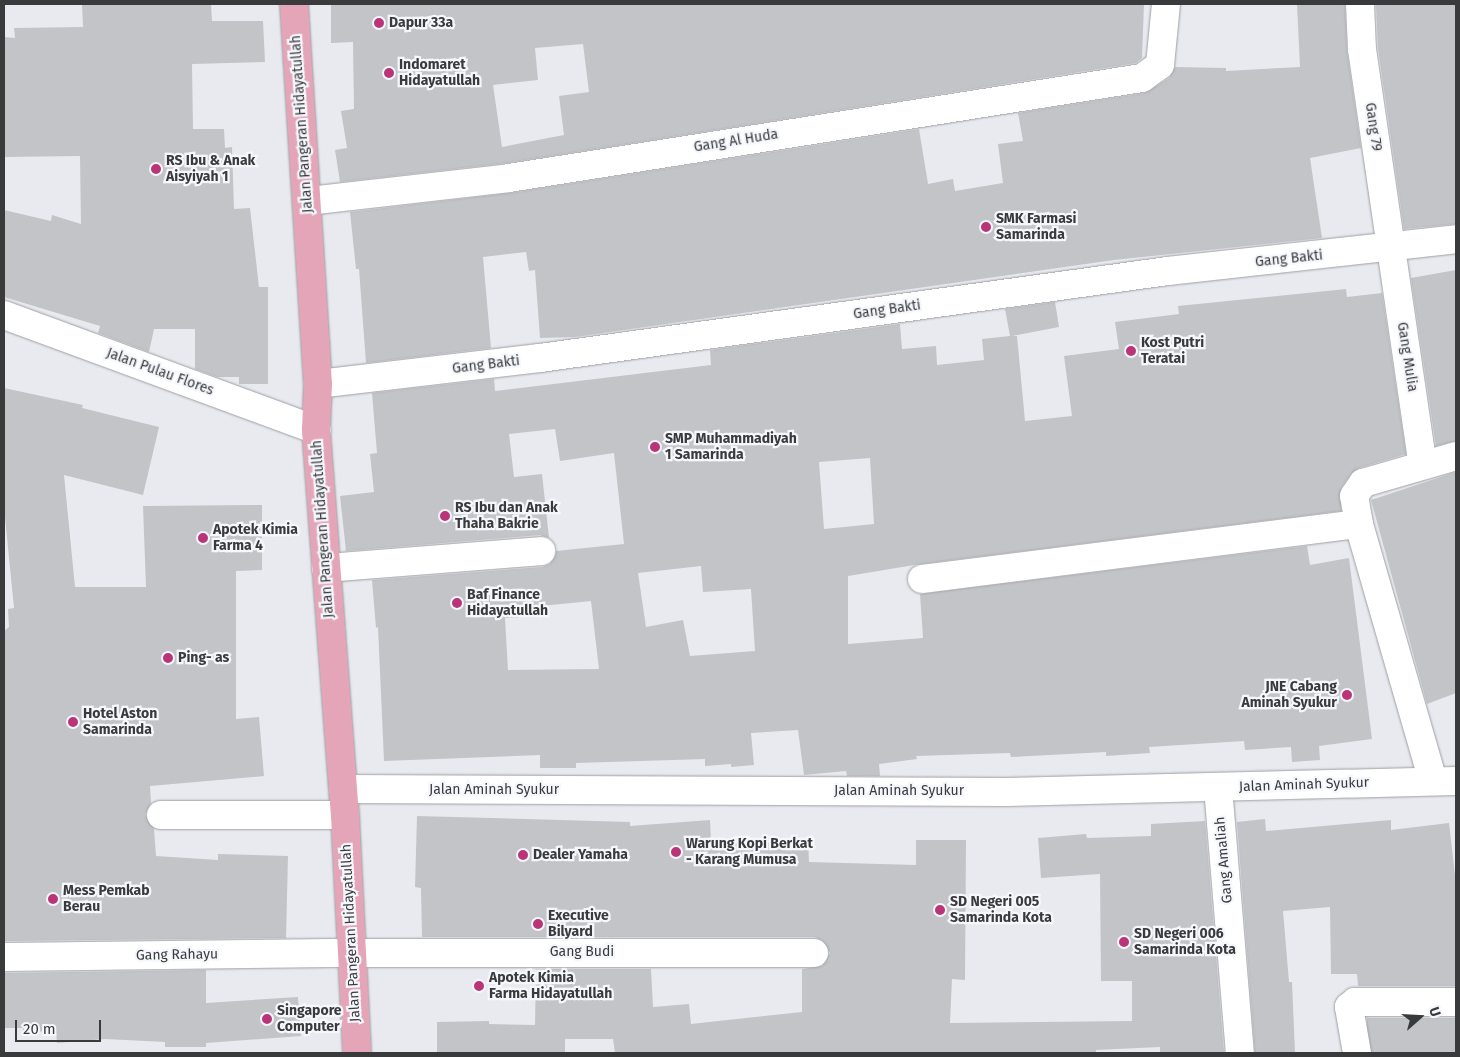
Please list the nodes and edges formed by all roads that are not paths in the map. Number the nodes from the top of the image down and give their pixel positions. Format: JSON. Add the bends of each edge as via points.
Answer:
{"nodes":[{"id":1,"x":294,"y":4,"type":"edge"},
{"id":2,"x":1166,"y":4,"type":"edge"},
{"id":3,"x":1360,"y":4,"type":"edge"},
{"id":4,"x":308,"y":201,"type":"junction"},
{"id":5,"x":1456,"y":239,"type":"edge"},
{"id":6,"x":1390,"y":249,"type":"junction"},
{"id":7,"x":4,"y":316,"type":"edge"},
{"id":8,"x":318,"y":384,"type":"junction"},
{"id":9,"x":316,"y":430,"type":"junction"},
{"id":10,"x":1456,"y":456,"type":"edge"},
{"id":11,"x":1423,"y":465,"type":"junction"},
{"id":12,"x":1359,"y":524,"type":"junction"},
{"id":13,"x":541,"y":551,"type":"dead end"},
{"id":14,"x":326,"y":568,"type":"junction"},
{"id":15,"x":922,"y":579,"type":"dead end"},
{"id":16,"x":1445,"y":781,"type":"edge"},
{"id":17,"x":1218,"y":787,"type":"junction"},
{"id":18,"x":344,"y":802,"type":"junction"},
{"id":19,"x":161,"y":815,"type":"dead end"},
{"id":20,"x":351,"y":953,"type":"junction"},
{"id":21,"x":814,"y":953,"type":"dead end"},
{"id":22,"x":4,"y":957,"type":"edge"},
{"id":23,"x":1456,"y":1002,"type":"edge"},
{"id":24,"x":357,"y":1053,"type":"edge"},
{"id":25,"x":1240,"y":1053,"type":"edge"},
{"id":26,"x":1357,"y":1053,"type":"edge"}],
"edges":[{"from":1,"to":4,"type":"main road","name":"Jalan Pangeran Hidayatullah"},
{"from":2,"to":4,"type":"street","name":"Gang Al Huda","via":[[1160,65],[1149,75],[1129,80],[510,178]]},
{"from":3,"to":6,"type":"street","name":"Gang 79","via":[[1362,49]]},
{"from":4,"to":8,"type":"main road","name":"Jalan Pangeran Hidayatullah"},
{"from":5,"to":6,"type":"street","name":"Gang Bakti"},
{"from":6,"to":8,"type":"street","name":"Gang Bakti","via":[[1168,271],[540,358]]},
{"from":6,"to":11,"type":"street","name":"Gang Mulia"},
{"from":7,"to":9,"type":"street","name":"Jalan Pulau Flores"},
{"from":8,"to":9,"type":"main road","name":"Jalan Pangeran Hidayatullah"},
{"from":9,"to":14,"type":"main road","name":"Jalan Pangeran Hidayatullah"},
{"from":10,"to":11,"type":"street"},
{"from":11,"to":12,"type":"street","via":[[1358,487],[1354,496]]},
{"from":12,"to":15,"type":"street"},
{"from":12,"to":16,"type":"street"},
{"from":13,"to":14,"type":"street"},
{"from":14,"to":18,"type":"main road","name":"Jalan Pangeran Hidayatullah"},
{"from":16,"to":17,"type":"street","name":"Jalan Aminah Syukur"},
{"from":17,"to":18,"type":"street","name":"Jalan Aminah Syukur"},
{"from":17,"to":25,"type":"street","name":"Gang Amaliah"},
{"from":18,"to":19,"type":"street","name":"Jalan Aminah Syukur"},
{"from":18,"to":20,"type":"main road","name":"Jalan Pangeran Hidayatullah"},
{"from":20,"to":21,"type":"street","name":"Gang Budi"},
{"from":20,"to":22,"type":"street","name":"Gang Rahayu"},
{"from":20,"to":24,"type":"main road","name":"Jalan Pangeran Hidayatullah"},
{"from":23,"to":26,"type":"street","via":[[1355,1002],[1349,1006]]}]}
